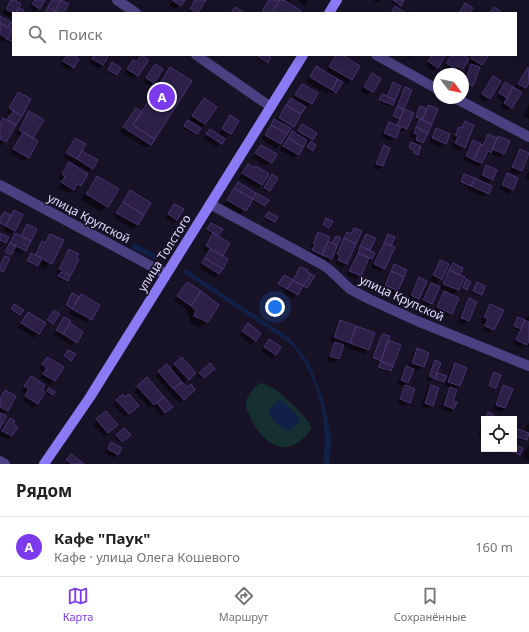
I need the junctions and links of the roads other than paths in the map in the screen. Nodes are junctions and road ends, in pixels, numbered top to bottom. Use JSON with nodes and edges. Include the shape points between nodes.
{"nodes":[{"id":1,"x":117,"y":0,"type":"edge"},
{"id":2,"x":337,"y":0,"type":"edge"},
{"id":3,"x":135,"y":12,"type":"edge"},
{"id":4,"x":330,"y":12,"type":"edge"},
{"id":5,"x":197,"y":56,"type":"edge"},
{"id":6,"x":302,"y":56,"type":"edge"},
{"id":7,"x":378,"y":56,"type":"edge"},
{"id":8,"x":433,"y":87,"type":"edge"},
{"id":9,"x":466,"y":104,"type":"edge"},
{"id":10,"x":271,"y":107,"type":"junction"},
{"id":11,"x":529,"y":137,"type":"edge"},
{"id":12,"x":0,"y":185,"type":"edge"},
{"id":13,"x":210,"y":204,"type":"junction"},
{"id":14,"x":166,"y":274,"type":"junction"},
{"id":15,"x":529,"y":366,"type":"edge"},
{"id":16,"x":0,"y":460,"type":"edge"},
{"id":17,"x":5,"y":464,"type":"edge"},
{"id":18,"x":44,"y":464,"type":"edge"}],
"edges":[{"from":1,"to":3,"type":"street"},
{"from":2,"to":4,"type":"main road"},
{"from":5,"to":10,"type":"street"},
{"from":6,"to":10,"type":"main road","name":"улица Толстого"},
{"from":7,"to":8,"type":"street"},
{"from":9,"to":11,"type":"street"},
{"from":10,"to":13,"type":"main road","name":"улица Толстого"},
{"from":12,"to":14,"type":"street","name":"улица Крупской"},
{"from":13,"to":14,"type":"main road","name":"улица Толстого"},
{"from":13,"to":15,"type":"street","name":"улица Крупской","via":[[330,270],[350,289],[369,299]]},
{"from":14,"to":18,"type":"main road","name":"улица Толстого","via":[[90,397]]},
{"from":16,"to":17,"type":"street"}]}
